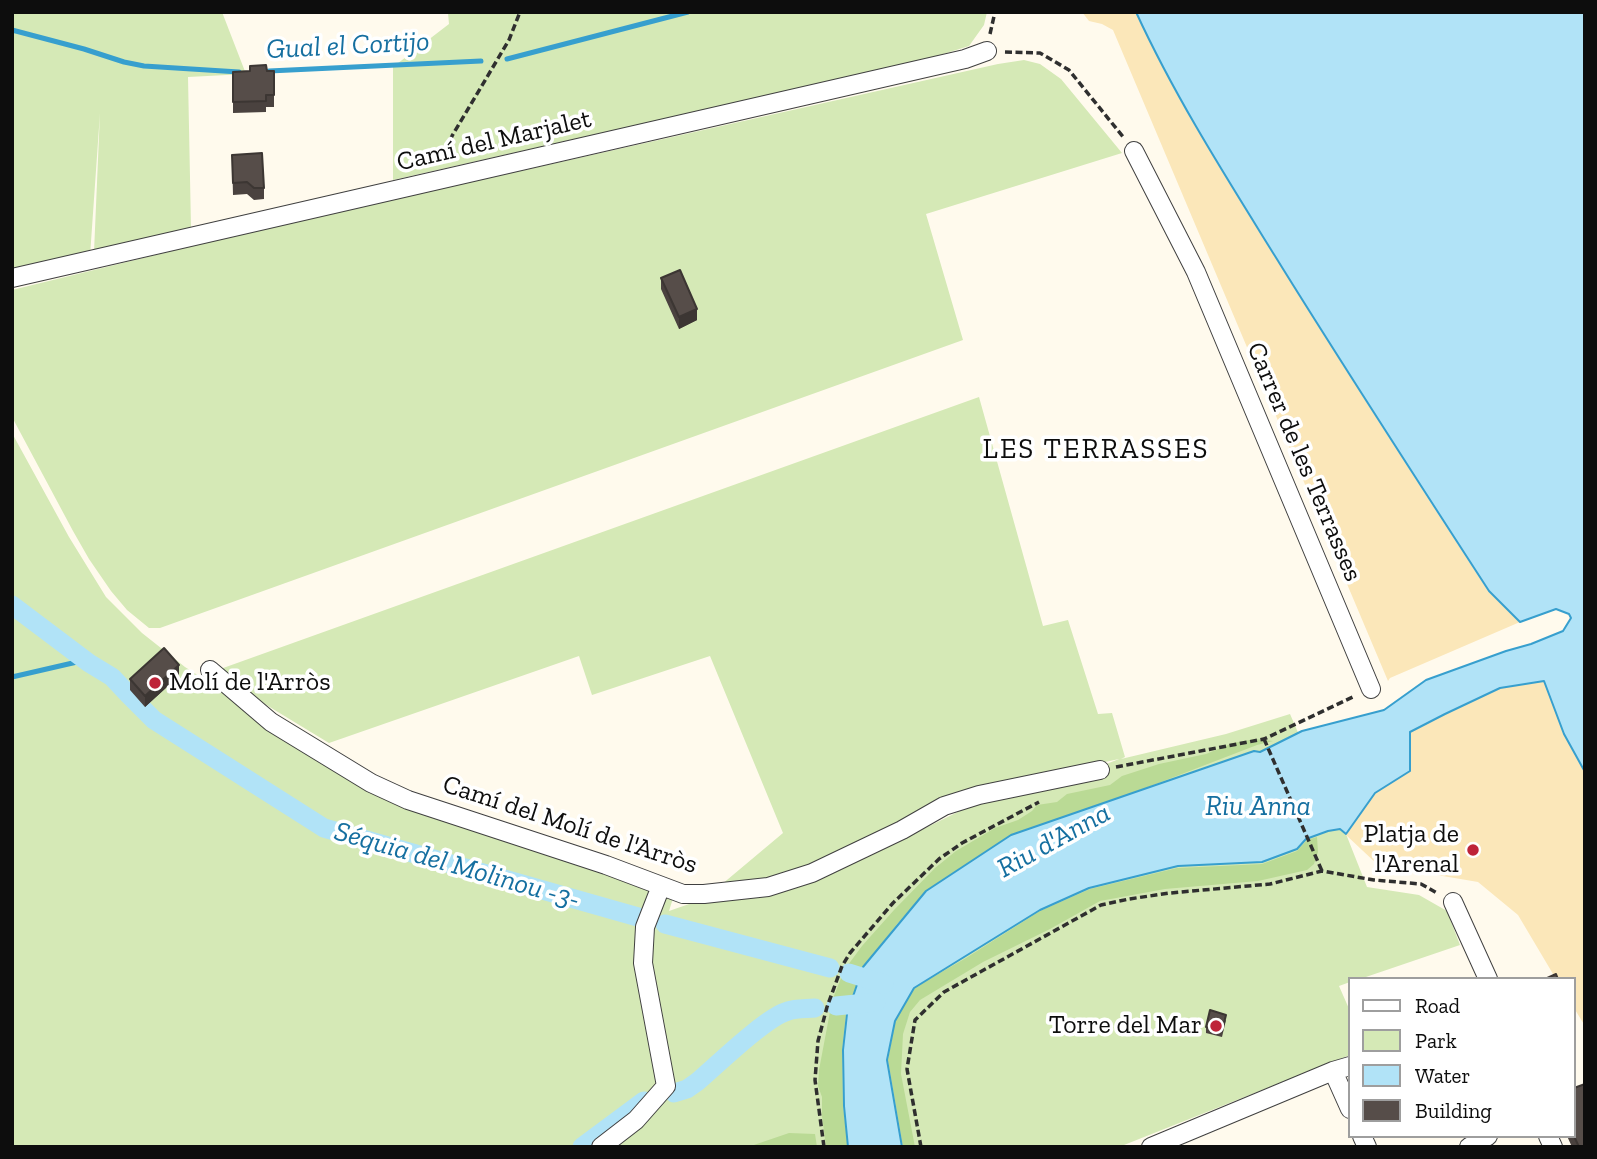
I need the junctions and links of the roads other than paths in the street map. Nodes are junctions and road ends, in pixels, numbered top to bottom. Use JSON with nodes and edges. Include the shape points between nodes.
{"nodes":[{"id":1,"x":987,"y":51,"type":"road end"},
{"id":2,"x":1134,"y":151,"type":"road end"},
{"id":3,"x":12,"y":278,"type":"edge"},
{"id":4,"x":211,"y":670,"type":"dead end"},
{"id":5,"x":1371,"y":689,"type":"road end"},
{"id":6,"x":1100,"y":770,"type":"road end"},
{"id":7,"x":661,"y":886,"type":"junction"},
{"id":8,"x":1453,"y":902,"type":"road end"},
{"id":9,"x":1487,"y":977,"type":"edge"},
{"id":10,"x":1342,"y":1069,"type":"edge"},
{"id":11,"x":1348,"y":1099,"type":"edge"},
{"id":12,"x":1485,"y":1138,"type":"edge"},
{"id":13,"x":601,"y":1147,"type":"edge"},
{"id":14,"x":1151,"y":1147,"type":"edge"},
{"id":15,"x":1469,"y":1147,"type":"edge"}],
"edges":[{"from":1,"to":3,"type":"street","name":"Camí del Marjalet"},
{"from":2,"to":5,"type":"street","name":"Carrer de les Terrasses","via":[[1196,272]]},
{"from":4,"to":7,"type":"street","name":"Camí del Molí de l'Arròs","via":[[271,722],[371,783],[408,800]]},
{"from":6,"to":7,"type":"street","name":"Camí del Molí de l'Arròs","via":[[944,806],[812,873],[768,887],[683,894]]},
{"from":7,"to":13,"type":"street","via":[[645,927],[643,963],[666,1086],[636,1120]]},
{"from":8,"to":9,"type":"street"},
{"from":10,"to":11,"type":"street"},
{"from":10,"to":14,"type":"street"},
{"from":12,"to":15,"type":"street"}]}
